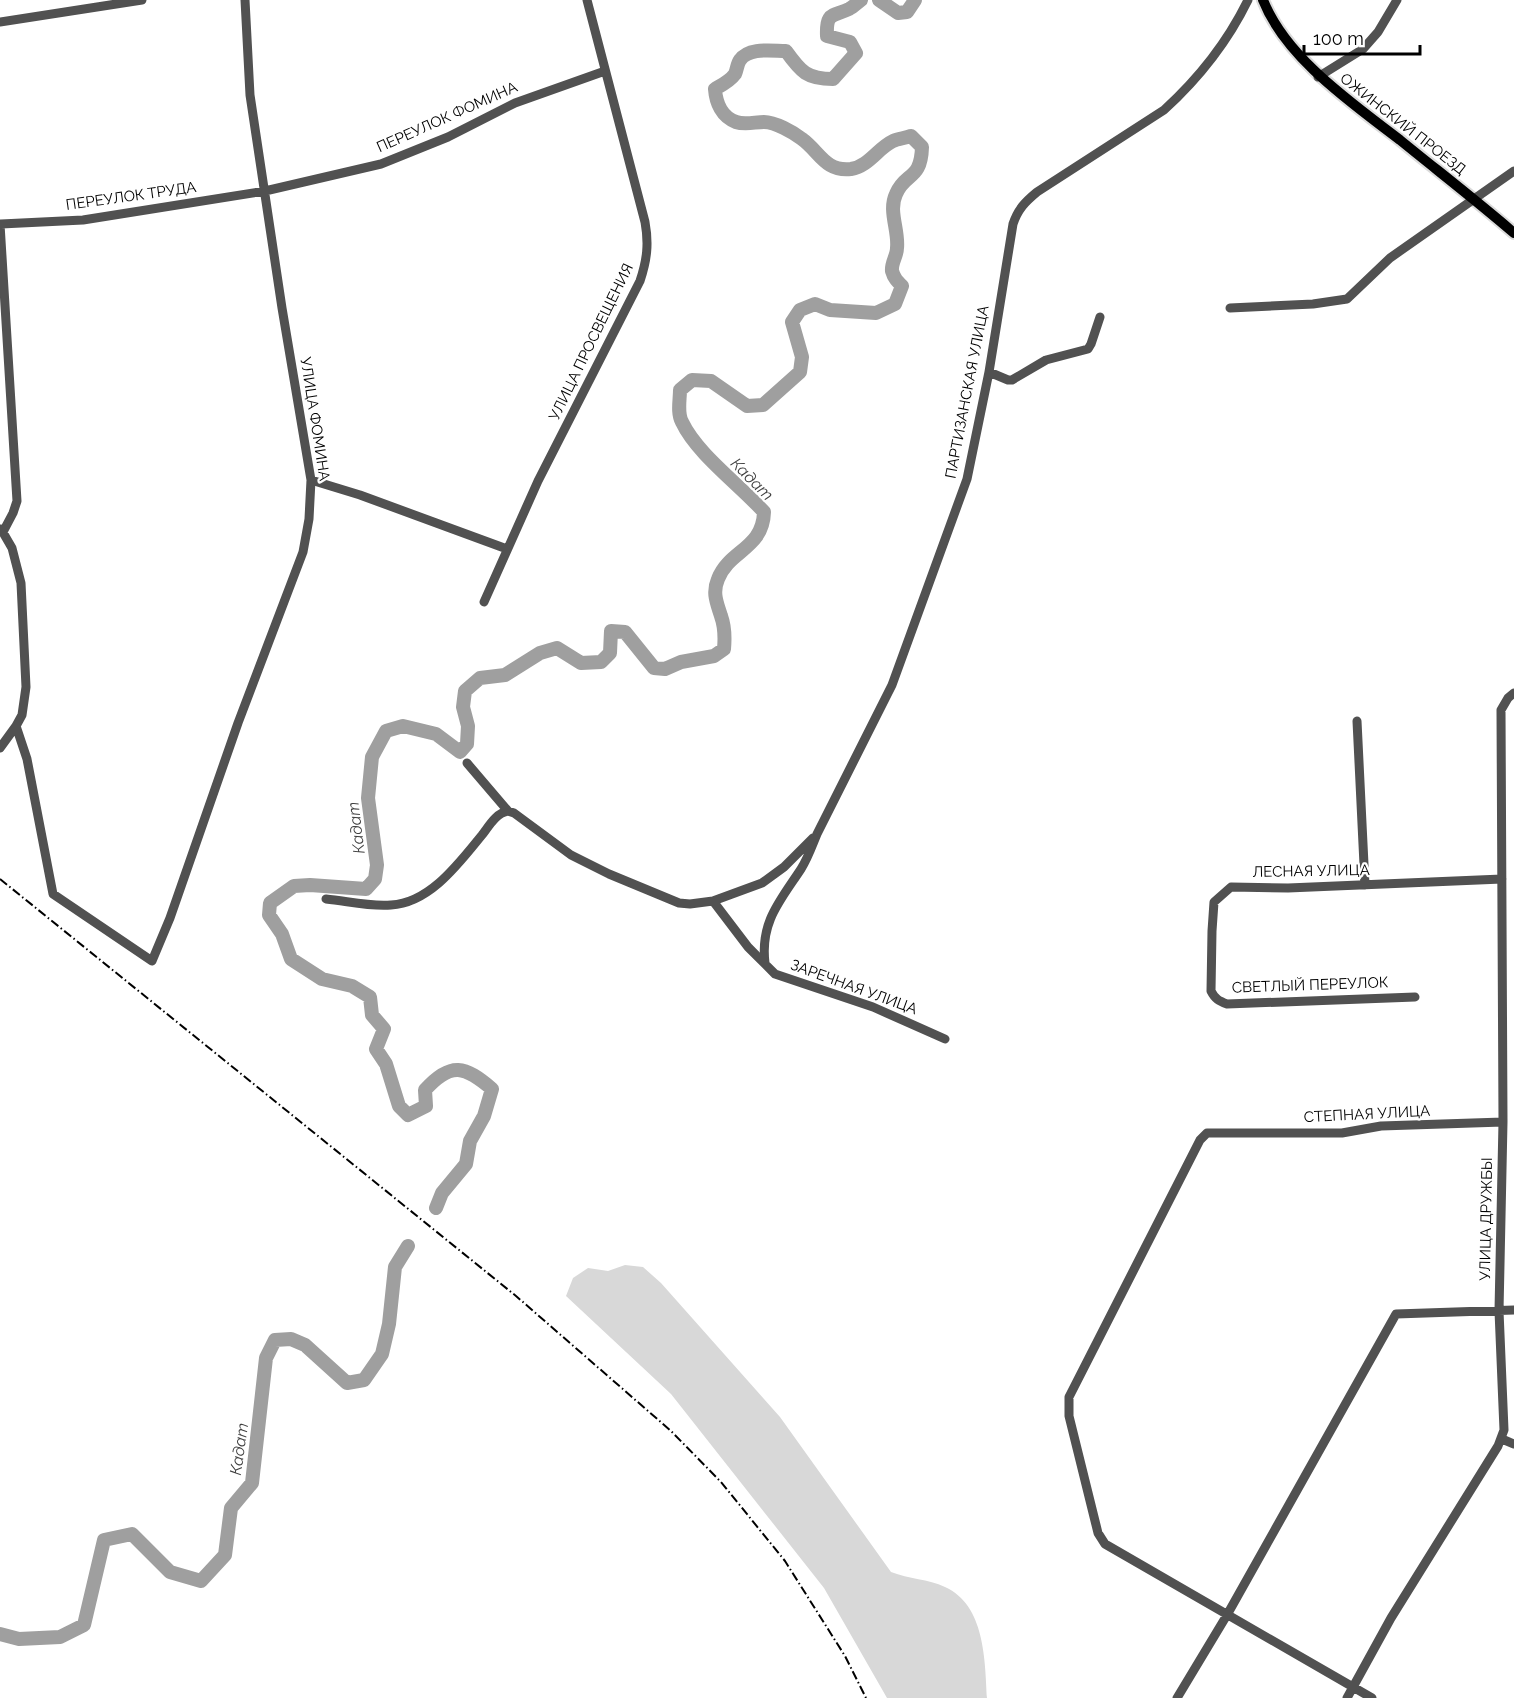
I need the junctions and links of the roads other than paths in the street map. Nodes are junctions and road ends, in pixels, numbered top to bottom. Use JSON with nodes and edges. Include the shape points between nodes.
{"nodes":[{"id":1,"x":142,"y":0,"type":"edge"},
{"id":2,"x":245,"y":0,"type":"edge"},
{"id":3,"x":587,"y":0,"type":"edge"},
{"id":4,"x":1248,"y":0,"type":"edge"},
{"id":5,"x":1263,"y":0,"type":"edge"},
{"id":6,"x":1397,"y":0,"type":"edge"},
{"id":7,"x":0,"y":22,"type":"edge"},
{"id":8,"x":604,"y":71,"type":"junction"},
{"id":9,"x":1318,"y":76,"type":"junction"},
{"id":10,"x":1514,"y":171,"type":"edge"},
{"id":11,"x":265,"y":191,"type":"junction"},
{"id":12,"x":1474,"y":199,"type":"junction"},
{"id":13,"x":1,"y":224,"type":"edge"},
{"id":14,"x":1514,"y":233,"type":"edge"},
{"id":15,"x":1230,"y":308,"type":"dead end"},
{"id":16,"x":1100,"y":317,"type":"dead end"},
{"id":17,"x":990,"y":372,"type":"junction"},
{"id":18,"x":311,"y":480,"type":"junction"},
{"id":19,"x":2,"y":530,"type":"edge"},
{"id":20,"x":507,"y":549,"type":"junction"},
{"id":21,"x":484,"y":602,"type":"dead end"},
{"id":22,"x":1514,"y":693,"type":"edge"},
{"id":23,"x":1357,"y":721,"type":"dead end"},
{"id":24,"x":16,"y":726,"type":"junction"},
{"id":25,"x":0,"y":748,"type":"edge"},
{"id":26,"x":467,"y":763,"type":"dead end"},
{"id":27,"x":508,"y":811,"type":"junction"},
{"id":28,"x":817,"y":834,"type":"junction"},
{"id":29,"x":1502,"y":879,"type":"junction"},
{"id":30,"x":1365,"y":885,"type":"junction"},
{"id":31,"x":326,"y":899,"type":"dead end"},
{"id":32,"x":713,"y":901,"type":"junction"},
{"id":33,"x":765,"y":963,"type":"junction"},
{"id":34,"x":1211,"y":991,"type":"joint"},
{"id":35,"x":1415,"y":997,"type":"dead end"},
{"id":36,"x":945,"y":1039,"type":"dead end"},
{"id":37,"x":1503,"y":1122,"type":"junction"},
{"id":38,"x":1514,"y":1310,"type":"edge"},
{"id":39,"x":1499,"y":1311,"type":"junction"},
{"id":40,"x":1502,"y":1439,"type":"junction"},
{"id":41,"x":1514,"y":1444,"type":"edge"},
{"id":42,"x":1227,"y":1615,"type":"junction"},
{"id":43,"x":1353,"y":1688,"type":"junction"},
{"id":44,"x":1177,"y":1698,"type":"edge"},
{"id":45,"x":1347,"y":1698,"type":"edge"},
{"id":46,"x":1372,"y":1698,"type":"edge"}],
"edges":[{"from":1,"to":7,"type":"street"},
{"from":2,"to":11,"type":"street","name":"УЛИЦА ФОМИНА","via":[[250,95]]},
{"from":3,"to":8,"type":"street","name":"УЛИЦА ПРОСВЕЩЕНИЯ"},
{"from":4,"to":17,"type":"street","name":"ПАРТИЗАНСКАЯ УЛИЦА","via":[[1210,60],[1164,110],[1070,169],[1021,206],[1013,224]]},
{"from":5,"to":9,"type":"main road","name":"ОЖИНСКИЙ ПРОЕЗД","via":[[1275,25]]},
{"from":6,"to":9,"type":"street","via":[[1363,49]]},
{"from":8,"to":11,"type":"street","name":"ПЕРЕУЛОК ФОМИНА","via":[[515,103],[448,137],[381,164]]},
{"from":8,"to":20,"type":"street","name":"УЛИЦА ПРОСВЕЩЕНИЯ","via":[[645,222],[647,261]]},
{"from":9,"to":12,"type":"main road","name":"ОЖИНСКИЙ ПРОЕЗД"},
{"from":10,"to":12,"type":"street"},
{"from":11,"to":13,"type":"street","name":"ПЕРЕУЛОК ТРУДА","via":[[83,220]]},
{"from":11,"to":18,"type":"street","name":"УЛИЦА ФОМИНА"},
{"from":12,"to":14,"type":"main road","name":"ОЖИНСКИЙ ПРОЕЗД"},
{"from":12,"to":15,"type":"street","via":[[1390,258],[1347,298],[1313,304]]},
{"from":13,"to":19,"type":"street","via":[[16,501]]},
{"from":16,"to":17,"type":"street","via":[[1091,344],[1082,352],[1046,360],[1012,380]]},
{"from":17,"to":28,"type":"street","name":"ПАРТИЗАНСКАЯ УЛИЦА","via":[[967,479],[892,685]]},
{"from":18,"to":20,"type":"street"},
{"from":18,"to":24,"type":"street","name":"УЛИЦА ФОМИНА","via":[[303,552],[152,961],[53,894],[27,759]]},
{"from":19,"to":24,"type":"street","via":[[12,548],[21,583],[25,702]]},
{"from":20,"to":21,"type":"street","name":"УЛИЦА ПРОСВЕЩЕНИЯ"},
{"from":22,"to":29,"type":"street","name":"УЛИЦА ДРУЖБЫ","via":[[1501,710]]},
{"from":23,"to":30,"type":"street"},
{"from":24,"to":25,"type":"street"},
{"from":26,"to":27,"type":"street"},
{"from":27,"to":31,"type":"street","via":[[497,816],[459,863],[418,896],[393,905]]},
{"from":27,"to":32,"type":"street","via":[[571,855],[653,894],[680,903]]},
{"from":28,"to":32,"type":"street","via":[[762,883]]},
{"from":28,"to":33,"type":"street","name":"ПАРТИЗАНСКАЯ УЛИЦА","via":[[802,867],[771,916],[763,946]]},
{"from":29,"to":30,"type":"street","name":"ЛЕСНАЯ УЛИЦА"},
{"from":29,"to":37,"type":"street","name":"УЛИЦА ДРУЖБЫ"},
{"from":30,"to":34,"type":"street","name":"ЛЕСНАЯ УЛИЦА","via":[[1231,887],[1214,902]]},
{"from":32,"to":33,"type":"street","name":"ЗАРЕЧНАЯ УЛИЦА"},
{"from":33,"to":36,"type":"street","name":"ЗАРЕЧНАЯ УЛИЦА","via":[[784,978],[873,1007]]},
{"from":34,"to":35,"type":"street","name":"СВЕТЛЫЙ ПЕРЕУЛОК","via":[[1214,998],[1227,1004]]},
{"from":37,"to":39,"type":"street","name":"УЛИЦА ДРУЖБЫ"},
{"from":37,"to":42,"type":"street","name":"СТЕПНАЯ УЛИЦА","via":[[1381,1126],[1342,1133],[1207,1133],[1200,1140],[1072,1387],[1068,1406],[1100,1539]]},
{"from":38,"to":39,"type":"street"},
{"from":39,"to":40,"type":"street","name":"УЛИЦА ДРУЖБЫ"},
{"from":39,"to":42,"type":"street","via":[[1396,1314]]},
{"from":40,"to":41,"type":"street"},
{"from":40,"to":43,"type":"street","name":"УЛИЦА ДРУЖБЫ","via":[[1391,1618]]},
{"from":42,"to":43,"type":"street"},
{"from":42,"to":44,"type":"street"},
{"from":43,"to":45,"type":"street","name":"УЛИЦА ДРУЖБЫ"},
{"from":43,"to":46,"type":"street"}]}
